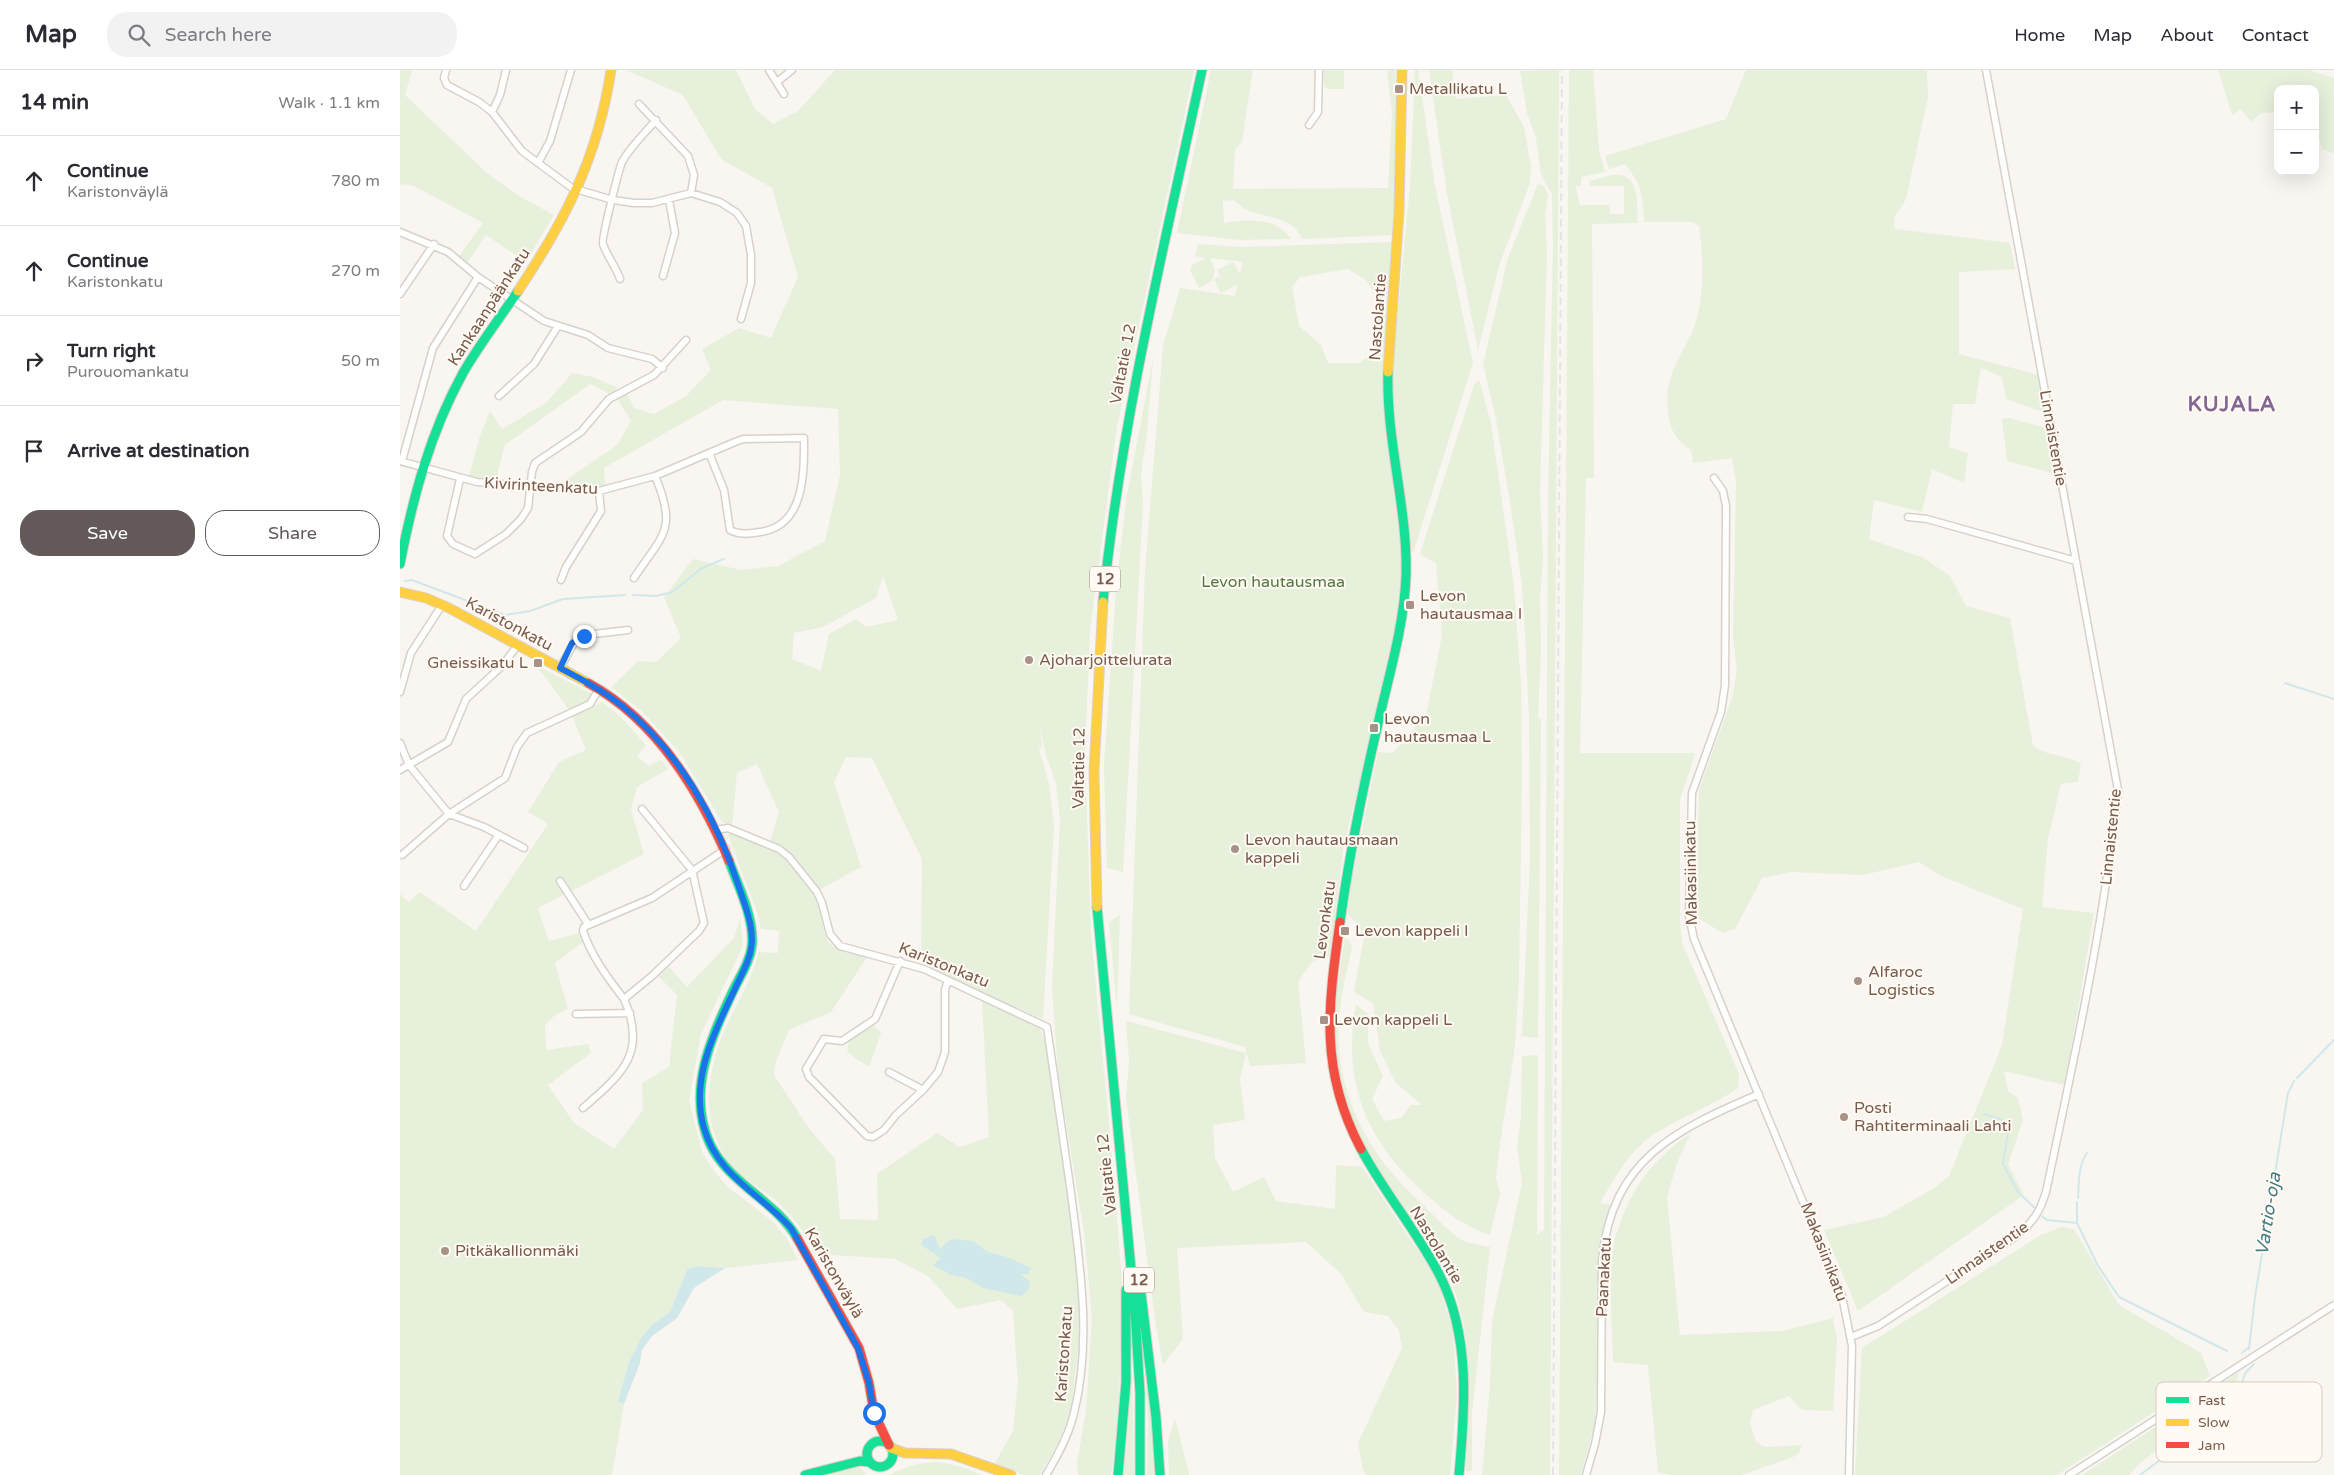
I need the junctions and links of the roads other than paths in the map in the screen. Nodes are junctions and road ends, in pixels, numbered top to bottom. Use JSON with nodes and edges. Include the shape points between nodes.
{"nodes":[{"id":1,"x":446,"y":70,"type":"edge"},
{"id":2,"x":506,"y":70,"type":"edge"},
{"id":3,"x":571,"y":70,"type":"edge"},
{"id":4,"x":611,"y":70,"type":"edge"},
{"id":5,"x":769,"y":70,"type":"edge"},
{"id":6,"x":792,"y":70,"type":"edge"},
{"id":7,"x":1202,"y":70,"type":"edge"},
{"id":8,"x":1320,"y":70,"type":"edge"},
{"id":9,"x":1402,"y":70,"type":"edge"},
{"id":10,"x":1986,"y":70,"type":"edge"},
{"id":11,"x":777,"y":82,"type":"junction"},
{"id":12,"x":784,"y":94,"type":"dead end"},
{"id":13,"x":640,"y":104,"type":"dead end"},
{"id":14,"x":492,"y":112,"type":"junction"},
{"id":15,"x":656,"y":120,"type":"junction"},
{"id":16,"x":1309,"y":125,"type":"dead end"},
{"id":17,"x":538,"y":163,"type":"junction"},
{"id":18,"x":579,"y":189,"type":"junction"},
{"id":19,"x":691,"y":193,"type":"junction"},
{"id":20,"x":613,"y":200,"type":"junction"},
{"id":21,"x":670,"y":200,"type":"junction"},
{"id":22,"x":400,"y":232,"type":"edge"},
{"id":23,"x":434,"y":244,"type":"junction"},
{"id":24,"x":663,"y":276,"type":"dead end"},
{"id":25,"x":478,"y":277,"type":"junction"},
{"id":26,"x":620,"y":279,"type":"dead end"},
{"id":27,"x":400,"y":294,"type":"edge"},
{"id":28,"x":512,"y":300,"type":"junction"},
{"id":29,"x":741,"y":320,"type":"dead end"},
{"id":30,"x":558,"y":326,"type":"junction"},
{"id":31,"x":686,"y":340,"type":"dead end"},
{"id":32,"x":663,"y":368,"type":"junction"},
{"id":33,"x":498,"y":396,"type":"dead end"},
{"id":34,"x":709,"y":453,"type":"junction"},
{"id":35,"x":401,"y":461,"type":"edge"},
{"id":36,"x":421,"y":467,"type":"junction"},
{"id":37,"x":654,"y":476,"type":"junction"},
{"id":38,"x":1714,"y":478,"type":"dead end"},
{"id":39,"x":460,"y":479,"type":"junction"},
{"id":40,"x":531,"y":486,"type":"junction"},
{"id":41,"x":599,"y":491,"type":"junction"},
{"id":42,"x":1908,"y":517,"type":"dead end"},
{"id":43,"x":2076,"y":562,"type":"junction"},
{"id":44,"x":400,"y":564,"type":"edge"},
{"id":45,"x":1406,"y":564,"type":"joint"},
{"id":46,"x":634,"y":578,"type":"dead end"},
{"id":47,"x":561,"y":580,"type":"dead end"},
{"id":48,"x":400,"y":592,"type":"edge"},
{"id":49,"x":442,"y":605,"type":"junction"},
{"id":50,"x":628,"y":630,"type":"dead end"},
{"id":51,"x":517,"y":646,"type":"junction"},
{"id":52,"x":560,"y":668,"type":"junction"},
{"id":53,"x":599,"y":689,"type":"junction"},
{"id":54,"x":400,"y":692,"type":"edge"},
{"id":55,"x":400,"y":743,"type":"edge"},
{"id":56,"x":409,"y":765,"type":"junction"},
{"id":57,"x":400,"y":770,"type":"edge"},
{"id":58,"x":642,"y":809,"type":"dead end"},
{"id":59,"x":449,"y":814,"type":"junction"},
{"id":60,"x":716,"y":830,"type":"junction"},
{"id":61,"x":498,"y":836,"type":"junction"},
{"id":62,"x":524,"y":848,"type":"dead end"},
{"id":63,"x":726,"y":849,"type":"junction"},
{"id":64,"x":402,"y":855,"type":"dead end"},
{"id":65,"x":692,"y":870,"type":"junction"},
{"id":66,"x":560,"y":881,"type":"dead end"},
{"id":67,"x":464,"y":886,"type":"dead end"},
{"id":68,"x":588,"y":924,"type":"junction"},
{"id":69,"x":900,"y":961,"type":"junction"},
{"id":70,"x":948,"y":980,"type":"junction"},
{"id":71,"x":624,"y":999,"type":"junction"},
{"id":72,"x":630,"y":1013,"type":"junction"},
{"id":73,"x":576,"y":1014,"type":"dead end"},
{"id":74,"x":889,"y":1072,"type":"dead end"},
{"id":75,"x":924,"y":1090,"type":"junction"},
{"id":76,"x":1758,"y":1094,"type":"junction"},
{"id":77,"x":583,"y":1108,"type":"dead end"},
{"id":78,"x":1119,"y":1143,"type":"junction"},
{"id":79,"x":1365,"y":1160,"type":"joint"},
{"id":80,"x":2334,"y":1305,"type":"edge"},
{"id":81,"x":1851,"y":1336,"type":"junction"},
{"id":82,"x":2214,"y":1382,"type":"edge"},
{"id":83,"x":874,"y":1413,"type":"junction"},
{"id":84,"x":2156,"y":1419,"type":"edge"},
{"id":85,"x":871,"y":1445,"type":"junction"},
{"id":86,"x":890,"y":1447,"type":"junction"},
{"id":87,"x":920,"y":1452,"type":"junction"},
{"id":88,"x":869,"y":1462,"type":"junction"},
{"id":89,"x":889,"y":1464,"type":"junction"},
{"id":90,"x":837,"y":1466,"type":"junction"},
{"id":91,"x":805,"y":1475,"type":"edge"},
{"id":92,"x":1011,"y":1475,"type":"edge"},
{"id":93,"x":1046,"y":1475,"type":"edge"},
{"id":94,"x":1118,"y":1475,"type":"edge"},
{"id":95,"x":1140,"y":1475,"type":"edge"},
{"id":96,"x":1160,"y":1475,"type":"edge"},
{"id":97,"x":1459,"y":1475,"type":"edge"},
{"id":98,"x":1586,"y":1475,"type":"edge"},
{"id":99,"x":1849,"y":1475,"type":"edge"},
{"id":100,"x":2069,"y":1475,"type":"edge"}],
"edges":[{"from":1,"to":14,"type":"street","via":[[444,78],[447,85]]},
{"from":2,"to":14,"type":"street"},
{"from":3,"to":17,"type":"street","via":[[552,134]]},
{"from":4,"to":18,"type":"main road","name":"Kankaanpäänkatu","via":[[598,135]]},
{"from":5,"to":11,"type":"street"},
{"from":6,"to":11,"type":"street"},
{"from":7,"to":78,"type":"main road","name":"Valtatie 12","number":"12","via":[[1128,415],[1111,523],[1100,632],[1094,757],[1095,872],[1103,996]]},
{"from":8,"to":16,"type":"street","via":[[1318,112]]},
{"from":9,"to":45,"type":"main road","name":"Nastolantie","via":[[1402,178],[1388,414]]},
{"from":10,"to":43,"type":"street","name":"Linnaistentie"},
{"from":11,"to":12,"type":"street"},
{"from":13,"to":15,"type":"street"},
{"from":14,"to":17,"type":"street","via":[[522,151]]},
{"from":15,"to":19,"type":"street","via":[[688,156],[694,175]]},
{"from":15,"to":20,"type":"street","via":[[623,160]]},
{"from":17,"to":18,"type":"street","via":[[572,188]]},
{"from":18,"to":20,"type":"street"},
{"from":18,"to":28,"type":"main road","name":"Kankaanpäänkatu"},
{"from":19,"to":21,"type":"street"},
{"from":19,"to":29,"type":"street","via":[[720,202],[737,213],[746,226],[751,283]]},
{"from":20,"to":21,"type":"street","via":[[652,203]]},
{"from":20,"to":26,"type":"street","via":[[602,244]]},
{"from":21,"to":24,"type":"street","via":[[675,233]]},
{"from":22,"to":23,"type":"street"},
{"from":23,"to":25,"type":"street"},
{"from":23,"to":27,"type":"street"},
{"from":25,"to":28,"type":"street"},
{"from":25,"to":35,"type":"street","via":[[433,348]]},
{"from":28,"to":30,"type":"street","via":[[544,321]]},
{"from":28,"to":36,"type":"main road","name":"Kankaanpäänkatu","via":[[464,373]]},
{"from":30,"to":32,"type":"street","via":[[588,335],[608,348],[652,360]]},
{"from":30,"to":33,"type":"street","via":[[534,364]]},
{"from":31,"to":32,"type":"street"},
{"from":32,"to":40,"type":"street","via":[[609,399],[580,432],[540,459],[533,467]]},
{"from":34,"to":34,"type":"street","name":"Kivirinteenkatu","via":[[724,490],[730,530],[737,534],[760,532],[779,526],[792,514],[803,476],[804,438],[743,439]]},
{"from":34,"to":37,"type":"street","name":"Kivirinteenkatu"},
{"from":35,"to":36,"type":"street","name":"Kivirinteenkatu"},
{"from":36,"to":39,"type":"street","name":"Kivirinteenkatu"},
{"from":36,"to":44,"type":"main road","name":"Kankaanpäänkatu"},
{"from":37,"to":41,"type":"street","name":"Kivirinteenkatu"},
{"from":37,"to":46,"type":"street","via":[[668,515],[665,530]]},
{"from":38,"to":76,"type":"street","name":"Makasiinikatu","via":[[1723,491],[1726,506],[1725,685],[1721,712],[1692,793],[1689,916],[1694,939]]},
{"from":39,"to":40,"type":"street","name":"Kivirinteenkatu"},
{"from":39,"to":40,"type":"street","via":[[447,536],[454,544],[475,554],[506,534],[521,519],[528,508]]},
{"from":40,"to":41,"type":"street","name":"Kivirinteenkatu"},
{"from":41,"to":47,"type":"street","via":[[601,511]]},
{"from":42,"to":43,"type":"street","via":[[1927,519]]},
{"from":43,"to":81,"type":"street","name":"Linnaistentie","via":[[2118,790],[2110,863],[2046,1192],[2033,1221],[2015,1237],[1878,1326]]},
{"from":45,"to":79,"type":"main road","name":"Levonkatu","via":[[1399,631],[1344,885],[1331,986],[1329,1036],[1333,1074],[1343,1115]]},
{"from":48,"to":49,"type":"main road","name":"Karistonkatu"},
{"from":49,"to":51,"type":"main road","name":"Karistonkatu"},
{"from":49,"to":54,"type":"street","via":[[411,653]]},
{"from":50,"to":52,"type":"street","via":[[576,639]]},
{"from":51,"to":52,"type":"main road","name":"Karistonkatu"},
{"from":51,"to":56,"type":"street","via":[[502,666],[466,699],[448,742]]},
{"from":52,"to":53,"type":"main road","name":"Karistonkatu"},
{"from":53,"to":59,"type":"street","via":[[590,704],[527,733],[517,747],[505,778]]},
{"from":53,"to":60,"type":"main road","name":"Karistonkatu","via":[[636,718],[670,756]]},
{"from":55,"to":56,"type":"street"},
{"from":56,"to":57,"type":"street"},
{"from":56,"to":59,"type":"street"},
{"from":58,"to":65,"type":"street"},
{"from":59,"to":61,"type":"street"},
{"from":59,"to":64,"type":"street"},
{"from":60,"to":63,"type":"main road","name":"Karistonväylä"},
{"from":60,"to":69,"type":"street","name":"Karistonkatu","via":[[728,828],[779,849],[789,857],[817,892],[830,934],[840,946]]},
{"from":61,"to":62,"type":"street"},
{"from":61,"to":67,"type":"street"},
{"from":63,"to":65,"type":"street"},
{"from":63,"to":83,"type":"main road","name":"Karistonväylä","via":[[749,918],[752,948],[714,1032],[704,1063],[700,1095],[703,1125],[712,1150],[727,1171],[791,1228],[858,1348]]},
{"from":65,"to":68,"type":"street","via":[[640,904]]},
{"from":65,"to":71,"type":"street","via":[[704,914],[702,927]]},
{"from":66,"to":68,"type":"street"},
{"from":68,"to":71,"type":"street","via":[[583,931],[584,937],[604,974]]},
{"from":69,"to":70,"type":"street","name":"Karistonkatu"},
{"from":69,"to":75,"type":"street","via":[[875,1019],[842,1041],[824,1038],[808,1064],[807,1073],[867,1136],[879,1135],[902,1108]]},
{"from":70,"to":75,"type":"street","via":[[943,1062]]},
{"from":70,"to":93,"type":"street","name":"Karistonkatu","via":[[1047,1027],[1077,1240],[1083,1307],[1075,1411]]},
{"from":71,"to":72,"type":"street"},
{"from":72,"to":73,"type":"street"},
{"from":72,"to":77,"type":"street","via":[[634,1039],[626,1066]]},
{"from":74,"to":75,"type":"street"},
{"from":76,"to":81,"type":"street","name":"Makasiinikatu","via":[[1838,1282]]},
{"from":76,"to":98,"type":"street","name":"Paanakatu","via":[[1694,1122],[1666,1140],[1642,1163],[1612,1210],[1602,1260],[1601,1412]]},
{"from":78,"to":94,"type":"main road","number":"12","via":[[1129,1347]]},
{"from":78,"to":95,"type":"main road","name":"Valtatie 12","number":"12","via":[[1139,1349]]},
{"from":78,"to":96,"type":"main road","number":"12","via":[[1156,1417]]},
{"from":79,"to":97,"type":"main road","name":"Nastolantie","via":[[1431,1260],[1449,1296],[1460,1354],[1462,1428]]},
{"from":80,"to":82,"type":"street"},
{"from":81,"to":99,"type":"street"},
{"from":83,"to":85,"type":"main road","via":[[876,1435]]},
{"from":83,"to":86,"type":"main road","name":"Karistonväylä"},
{"from":84,"to":100,"type":"street"},
{"from":85,"to":86,"type":"main road","via":[[882,1441]]},
{"from":85,"to":88,"type":"main road","via":[[867,1455]]},
{"from":85,"to":90,"type":"main road"},
{"from":86,"to":87,"type":"main road","via":[[899,1452]]},
{"from":86,"to":89,"type":"main road","via":[[893,1457]]},
{"from":87,"to":89,"type":"main road"},
{"from":87,"to":92,"type":"main road","via":[[960,1455]]},
{"from":88,"to":89,"type":"main road","via":[[880,1467]]},
{"from":88,"to":90,"type":"main road"},
{"from":90,"to":91,"type":"main road"}]}
